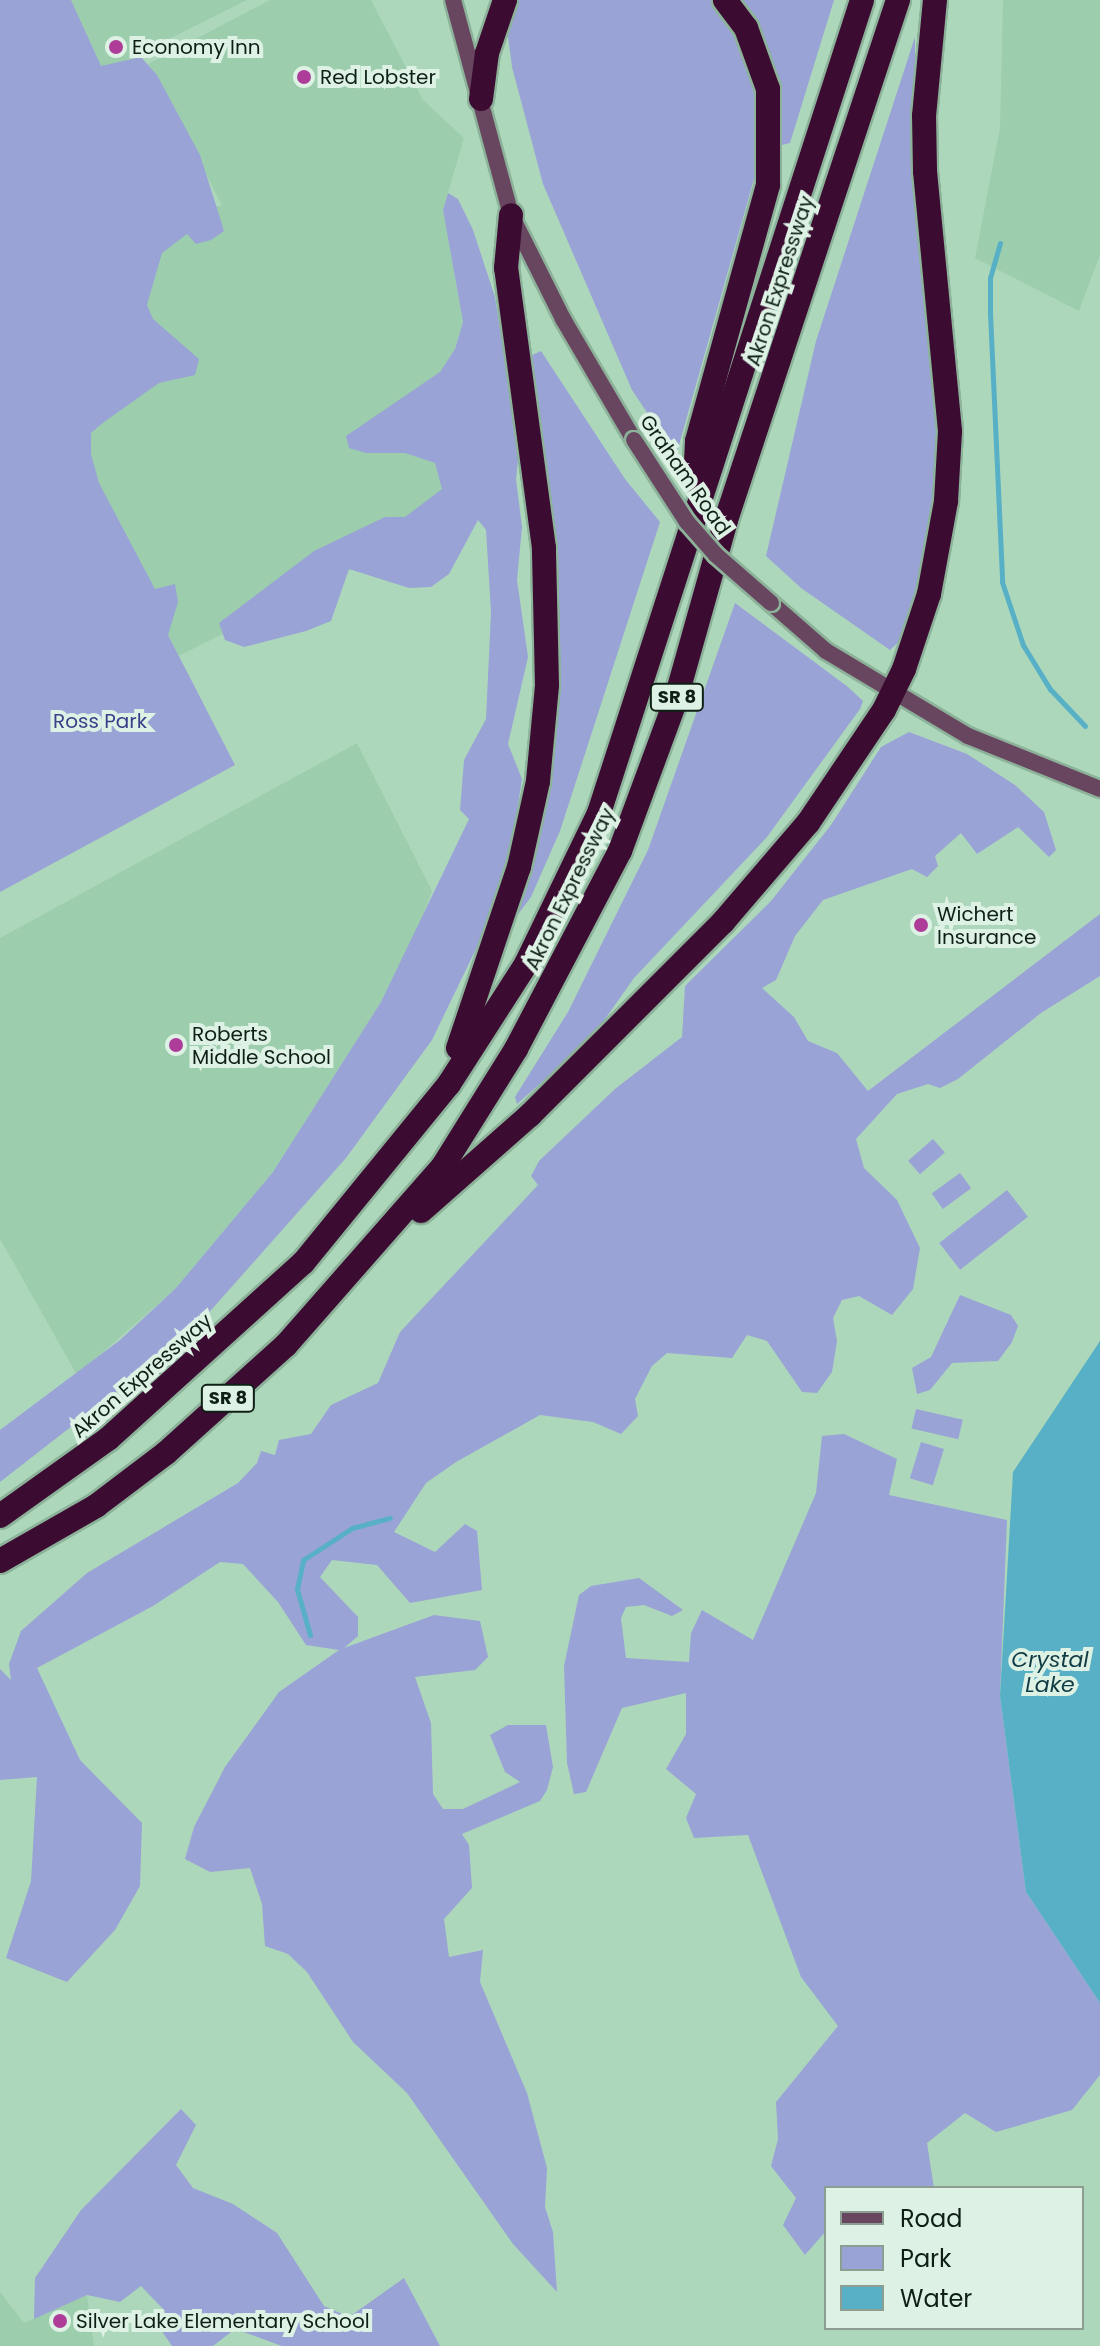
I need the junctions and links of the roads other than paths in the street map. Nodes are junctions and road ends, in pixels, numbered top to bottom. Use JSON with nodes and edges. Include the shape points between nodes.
{"nodes":[{"id":1,"x":453,"y":0,"type":"edge"},
{"id":2,"x":505,"y":0,"type":"edge"},
{"id":3,"x":725,"y":0,"type":"edge"},
{"id":4,"x":862,"y":0,"type":"edge"},
{"id":5,"x":898,"y":0,"type":"edge"},
{"id":6,"x":935,"y":0,"type":"edge"},
{"id":7,"x":481,"y":99,"type":"junction"},
{"id":8,"x":511,"y":215,"type":"junction"},
{"id":9,"x":693,"y":516,"type":"junction"},
{"id":10,"x":892,"y":693,"type":"junction"},
{"id":11,"x":1100,"y":789,"type":"edge"},
{"id":12,"x":386,"y":1167,"type":"junction"},
{"id":13,"x":373,"y":1252,"type":"junction"},
{"id":14,"x":0,"y":1516,"type":"edge"},
{"id":15,"x":0,"y":1561,"type":"edge"}],
"edges":[{"from":1,"to":7,"type":"main road","name":"Graham Road"},
{"from":2,"to":7,"type":"highway","via":[[487,53]]},
{"from":3,"to":9,"type":"highway","via":[[746,28],[768,89],[768,185],[697,441]]},
{"from":4,"to":9,"type":"highway","name":"Akron Expressway","number":"SR 8"},
{"from":5,"to":13,"type":"highway","name":"Akron Expressway","number":"SR 8","via":[[726,520],[675,702],[620,851],[508,1062],[443,1166]]},
{"from":6,"to":10,"type":"highway","via":[[925,144],[950,431],[946,501],[929,594]]},
{"from":7,"to":8,"type":"main road","name":"Graham Road"},
{"from":8,"to":10,"type":"main road","name":"Graham Road","bridge":true,"via":[[563,319],[687,522],[716,555],[826,651]]},
{"from":8,"to":12,"type":"highway","via":[[506,268],[544,548],[547,685],[538,781],[519,867],[467,1032]]},
{"from":9,"to":12,"type":"highway","name":"Akron Expressway","number":"SR 8","via":[[599,813],[526,964],[449,1084]]},
{"from":10,"to":11,"type":"main road","name":"Graham Road","via":[[968,736]]},
{"from":10,"to":13,"type":"highway","via":[[808,823],[723,922],[505,1140]]},
{"from":12,"to":14,"type":"highway","name":"Akron Expressway","number":"SR 8","via":[[303,1263],[176,1382],[81,1461]]},
{"from":13,"to":15,"type":"highway","name":"Akron Expressway","number":"SR 8","via":[[286,1345],[166,1453],[96,1506]]}]}
